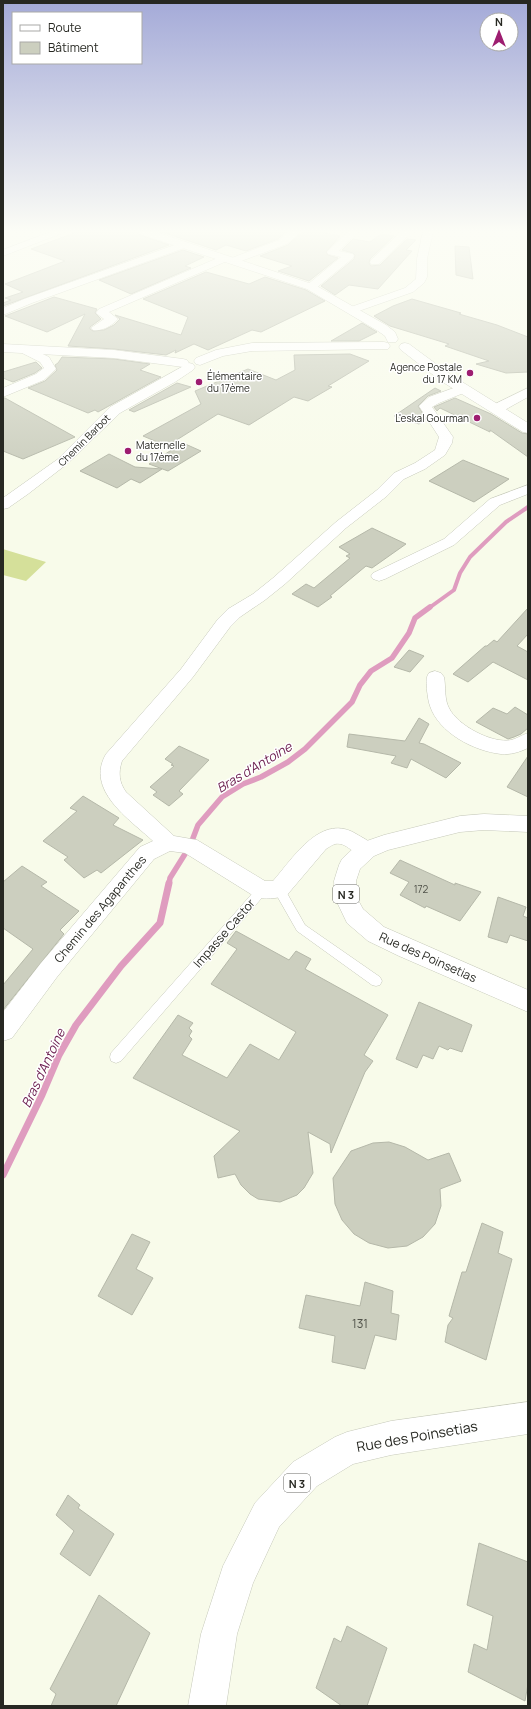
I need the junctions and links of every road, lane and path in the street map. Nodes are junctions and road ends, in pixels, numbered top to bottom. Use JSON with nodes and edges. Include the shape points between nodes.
{"nodes":[{"id":1,"x":103,"y":312,"type":"edge"},
{"id":2,"x":355,"y":312,"type":"edge"},
{"id":3,"x":97,"y":328,"type":"dead end"},
{"id":4,"x":388,"y":342,"type":"junction"},
{"id":5,"x":3,"y":348,"type":"edge"},
{"id":6,"x":26,"y":350,"type":"junction"},
{"id":7,"x":191,"y":364,"type":"junction"},
{"id":8,"x":462,"y":389,"type":"junction"},
{"id":9,"x":528,"y":392,"type":"edge"},
{"id":10,"x":3,"y":393,"type":"edge"},
{"id":11,"x":496,"y":409,"type":"junction"},
{"id":12,"x":528,"y":429,"type":"edge"},
{"id":13,"x":528,"y":489,"type":"edge"},
{"id":14,"x":3,"y":506,"type":"edge"},
{"id":15,"x":380,"y":576,"type":"dead end"},
{"id":16,"x":436,"y":677,"type":"dead end"},
{"id":17,"x":528,"y":740,"type":"edge"},
{"id":18,"x":528,"y":824,"type":"edge"},
{"id":19,"x":168,"y":844,"type":"junction"},
{"id":20,"x":366,"y":850,"type":"junction"},
{"id":21,"x":271,"y":889,"type":"junction"},
{"id":22,"x":376,"y":981,"type":"dead end"},
{"id":23,"x":528,"y":1001,"type":"edge"},
{"id":24,"x":3,"y":1030,"type":"edge"},
{"id":25,"x":116,"y":1057,"type":"dead end"},
{"id":26,"x":528,"y":1418,"type":"edge"},
{"id":27,"x":207,"y":1706,"type":"edge"}],
"edges":[{"from":1,"to":3,"type":"street","via":[[112,319]]},
{"from":2,"to":4,"type":"street","via":[[391,335]]},
{"from":4,"to":7,"type":"street","via":[[252,347],[220,353]]},
{"from":4,"to":8,"type":"street","via":[[406,342],[405,347]]},
{"from":5,"to":6,"type":"street"},
{"from":6,"to":7,"type":"street","via":[[114,354]]},
{"from":6,"to":10,"type":"street","via":[[47,361],[50,369],[40,377]]},
{"from":7,"to":14,"type":"street","name":"Chemin Barbot","via":[[176,377],[114,410],[59,465]]},
{"from":8,"to":11,"type":"street"},
{"from":8,"to":19,"type":"street","via":[[425,406],[446,437],[440,452],[399,476],[280,580],[234,613],[113,760],[108,770],[112,789]]},
{"from":9,"to":11,"type":"street"},
{"from":11,"to":12,"type":"street"},
{"from":13,"to":15,"type":"street","via":[[495,502],[449,542]]},
{"from":16,"to":17,"type":"street","via":[[439,706],[448,720],[459,729],[480,741],[498,746],[510,747]]},
{"from":18,"to":20,"type":"street","name":"Rue des Poinsetias","number":"N 3","via":[[460,824]]},
{"from":19,"to":21,"type":"street","name":"Chemin des Agapanthes","via":[[190,846]]},
{"from":19,"to":24,"type":"street","name":"Chemin des Agapanthes","via":[[147,853],[49,970]]},
{"from":20,"to":21,"type":"street","name":"Impasse Castor","via":[[346,837],[332,836],[319,844]]},
{"from":20,"to":23,"type":"street","name":"Rue des Poinsetias","number":"N 3","via":[[350,865],[345,881],[346,898],[355,916],[376,934]]},
{"from":21,"to":22,"type":"lane","via":[[301,928]]},
{"from":21,"to":25,"type":"lane","name":"Impasse Castor"},
{"from":26,"to":27,"type":"street","name":"Rue des Poinsetias","number":"N 3","via":[[391,1438],[347,1449],[305,1474],[267,1515],[236,1579],[220,1634]]}]}
